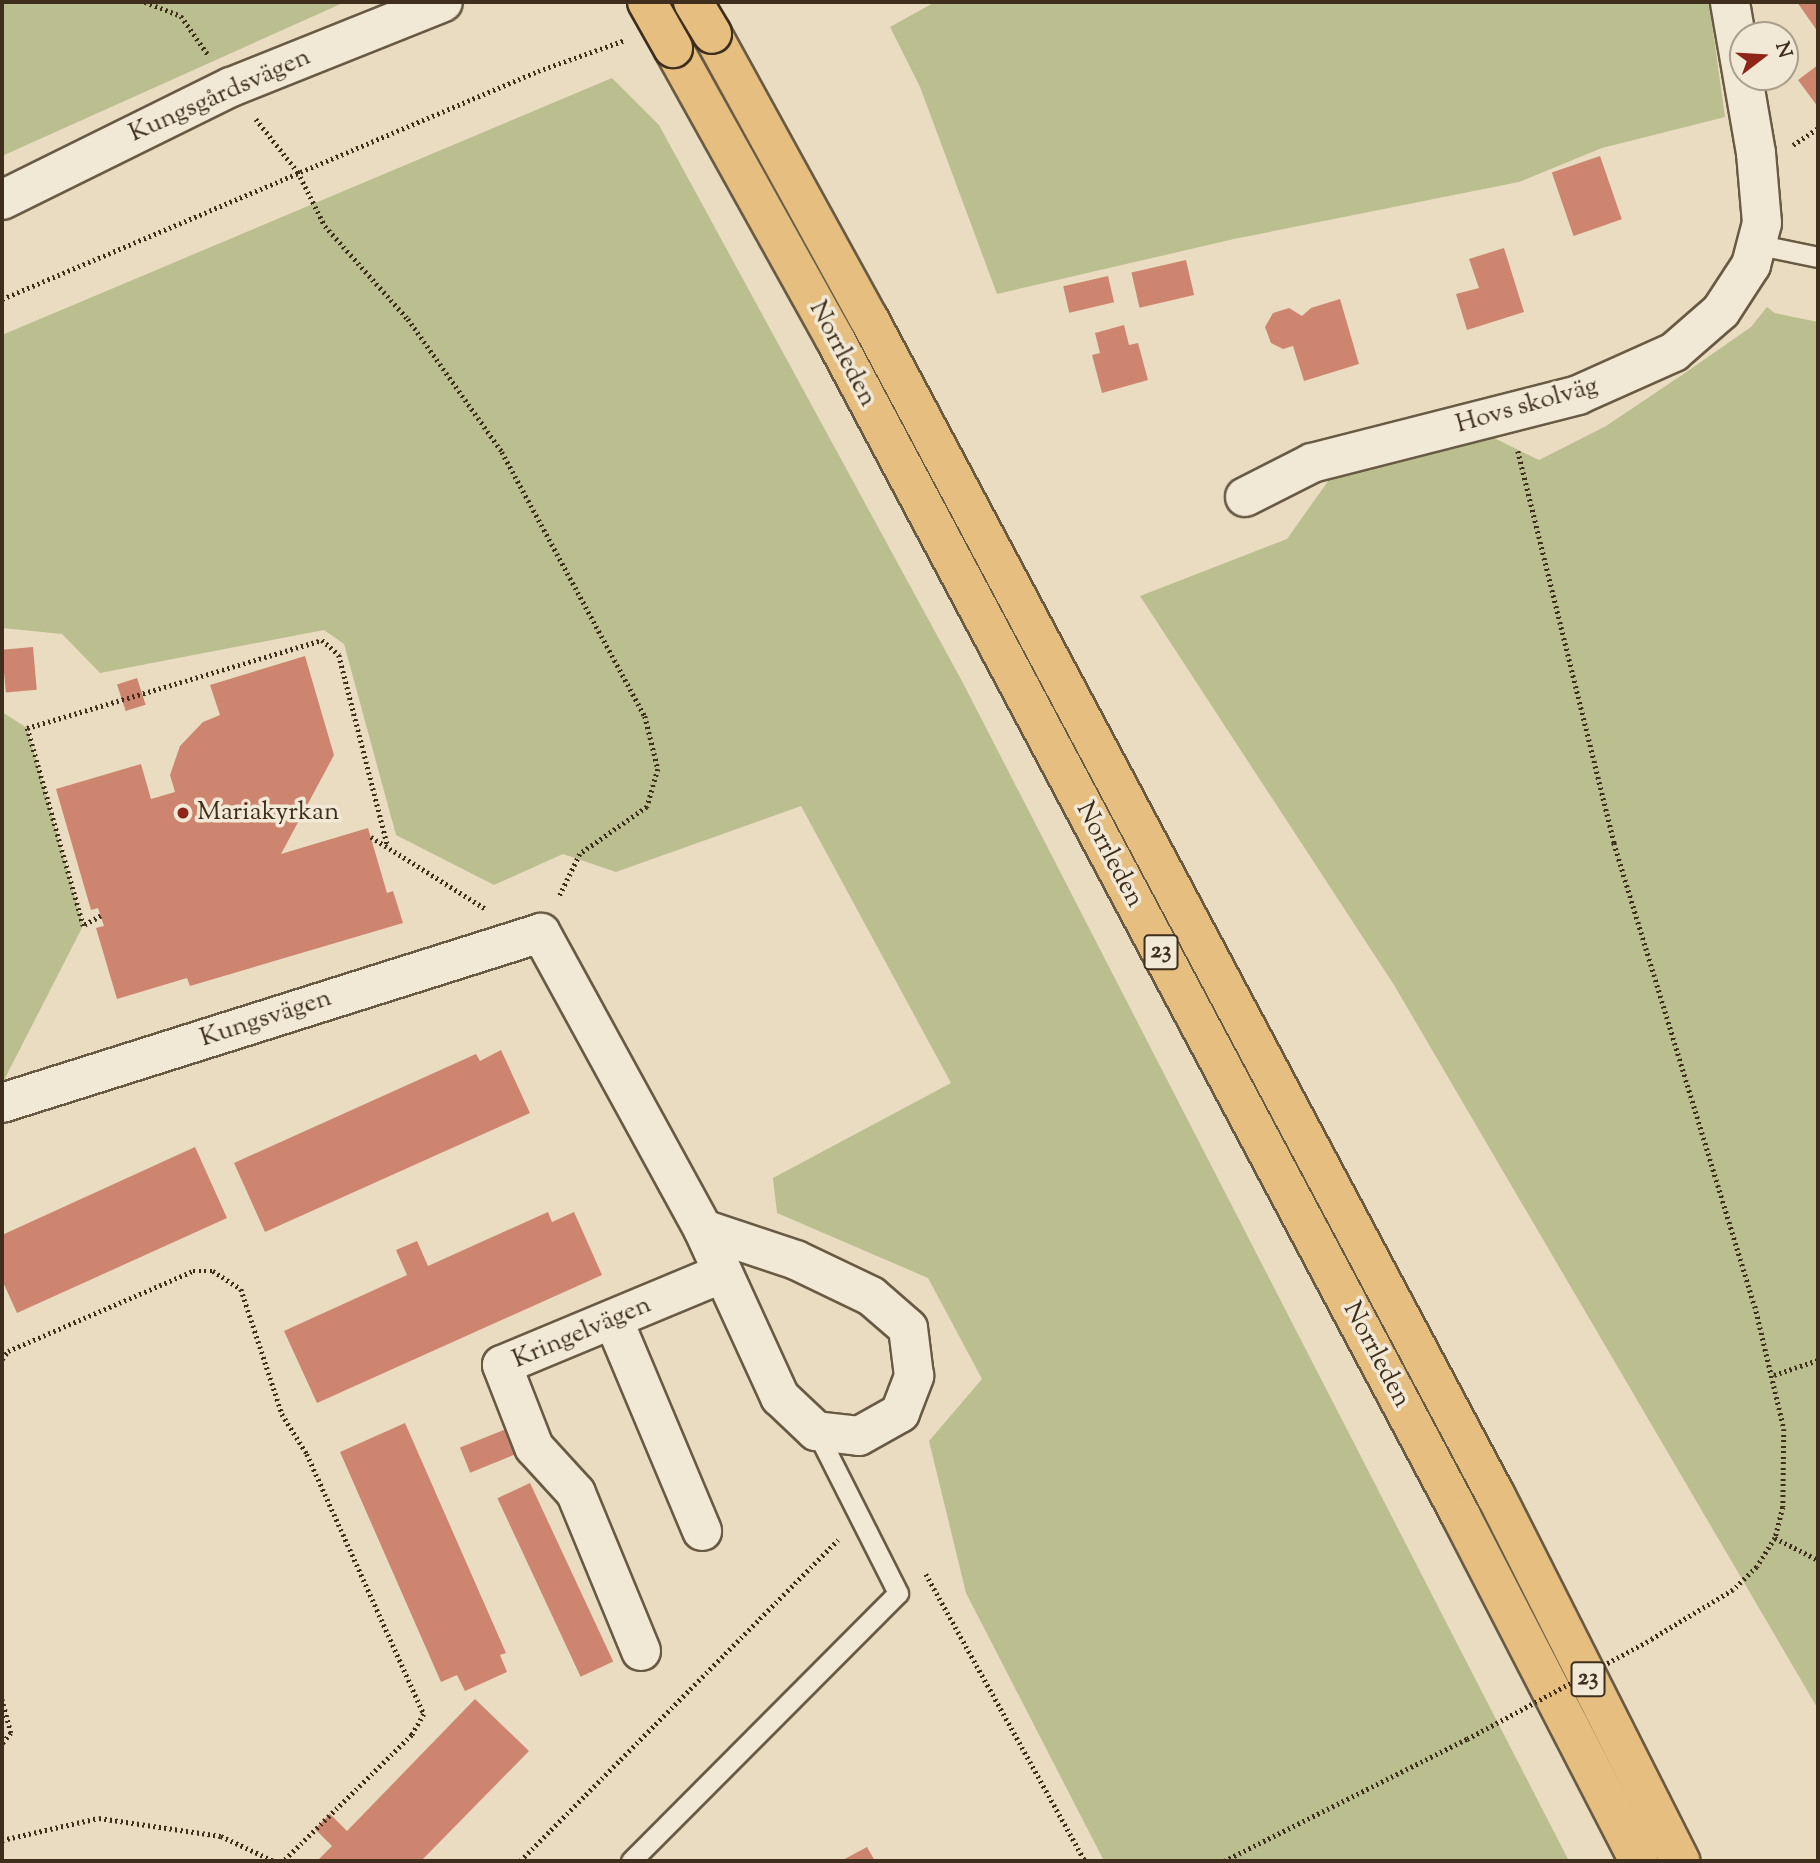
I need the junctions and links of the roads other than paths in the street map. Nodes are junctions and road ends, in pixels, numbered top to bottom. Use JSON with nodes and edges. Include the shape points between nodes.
{"nodes":[{"id":1,"x":443,"y":2,"type":"edge"},
{"id":2,"x":648,"y":2,"type":"edge"},
{"id":3,"x":693,"y":2,"type":"edge"},
{"id":4,"x":1730,"y":2,"type":"edge"},
{"id":5,"x":2,"y":200,"type":"edge"},
{"id":6,"x":1760,"y":245,"type":"junction"},
{"id":7,"x":1818,"y":257,"type":"edge"},
{"id":8,"x":1245,"y":497,"type":"dead end"},
{"id":9,"x":2,"y":1103,"type":"edge"},
{"id":10,"x":703,"y":1229,"type":"junction"},
{"id":11,"x":723,"y":1273,"type":"junction"},
{"id":12,"x":613,"y":1319,"type":"junction"},
{"id":13,"x":816,"y":1431,"type":"junction"},
{"id":14,"x":702,"y":1531,"type":"dead end"},
{"id":15,"x":641,"y":1651,"type":"dead end"},
{"id":16,"x":631,"y":1861,"type":"edge"},
{"id":17,"x":1639,"y":1861,"type":"edge"},
{"id":18,"x":1680,"y":1861,"type":"edge"}],
"edges":[{"from":1,"to":5,"type":"street","name":"Kungsgårdsvägen","via":[[231,87]]},
{"from":2,"to":17,"type":"highway","name":"Norrleden","number":"23","bridge":true,"via":[[913,486],[1461,1516]]},
{"from":3,"to":18,"type":"highway","name":"Norrleden","number":"23","bridge":true,"via":[[875,331],[1483,1472]]},
{"from":4,"to":6,"type":"street","via":[[1756,153]]},
{"from":6,"to":7,"type":"lane"},
{"from":6,"to":8,"type":"street","name":"Hovs skolväg","via":[[1721,311],[1674,352],[1578,396],[1312,463]]},
{"from":9,"to":10,"type":"street","name":"Kungsvägen","via":[[536,934]]},
{"from":10,"to":11,"type":"street"},
{"from":10,"to":13,"type":"street","via":[[796,1260],[871,1296],[908,1328],[914,1376],[900,1413],[859,1436]]},
{"from":11,"to":12,"type":"street","name":"Kringelvägen"},
{"from":11,"to":13,"type":"street","via":[[780,1397]]},
{"from":12,"to":14,"type":"street"},
{"from":12,"to":15,"type":"street","name":"Kringelvägen","via":[[502,1365],[534,1447],[576,1493]]},
{"from":13,"to":16,"type":"lane","via":[[898,1593]]}]}
